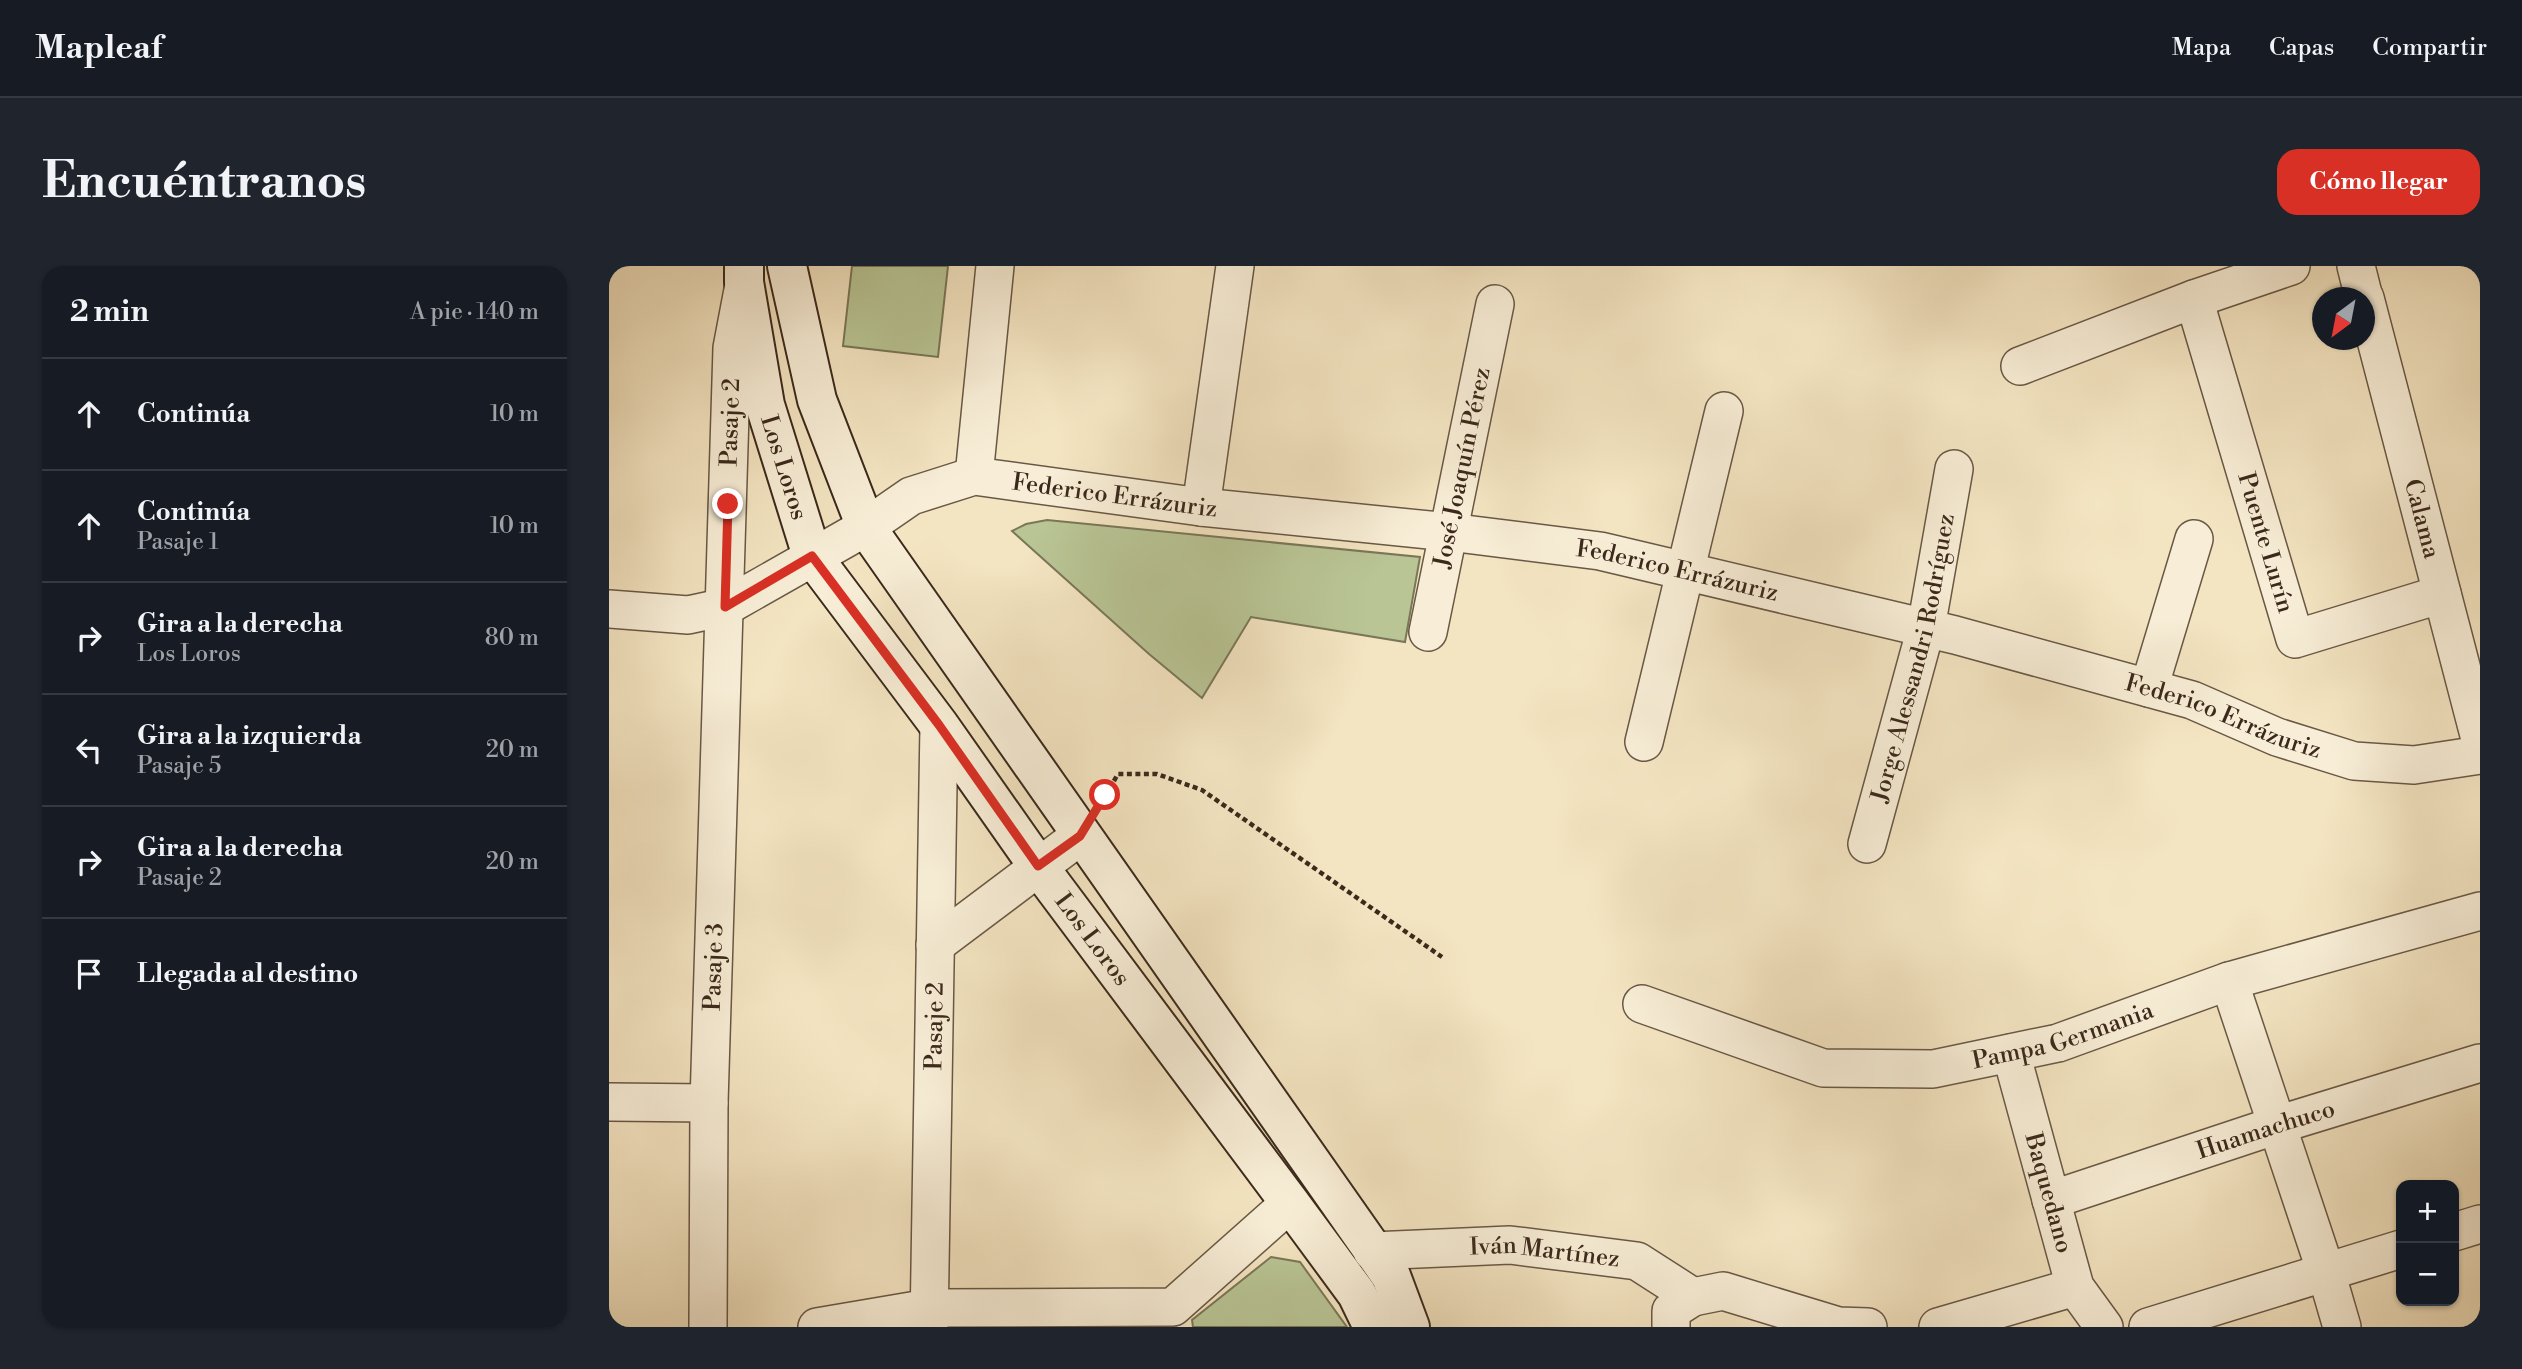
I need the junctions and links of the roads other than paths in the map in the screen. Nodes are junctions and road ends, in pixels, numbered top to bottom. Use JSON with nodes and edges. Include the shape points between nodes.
{"nodes":[{"id":1,"x":787,"y":266,"type":"edge"},
{"id":2,"x":995,"y":266,"type":"edge"},
{"id":3,"x":1235,"y":266,"type":"edge"},
{"id":4,"x":2291,"y":266,"type":"edge"},
{"id":5,"x":2356,"y":266,"type":"edge"},
{"id":6,"x":744,"y":274,"type":"edge"},
{"id":7,"x":2361,"y":287,"type":"edge"},
{"id":8,"x":2194,"y":299,"type":"junction"},
{"id":9,"x":1495,"y":304,"type":"dead end"},
{"id":10,"x":2375,"y":340,"type":"edge"},
{"id":11,"x":2020,"y":366,"type":"dead end"},
{"id":12,"x":1724,"y":411,"type":"dead end"},
{"id":13,"x":1954,"y":468,"type":"dead end"},
{"id":14,"x":974,"y":476,"type":"junction"},
{"id":15,"x":1201,"y":507,"type":"junction"},
{"id":16,"x":866,"y":527,"type":"junction"},
{"id":17,"x":1449,"y":532,"type":"junction"},
{"id":18,"x":2194,"y":538,"type":"dead end"},
{"id":19,"x":812,"y":556,"type":"junction"},
{"id":20,"x":1684,"y":571,"type":"junction"},
{"id":21,"x":2442,"y":594,"type":"junction"},
{"id":22,"x":725,"y":607,"type":"junction"},
{"id":23,"x":609,"y":609,"type":"edge"},
{"id":24,"x":1926,"y":628,"type":"junction"},
{"id":25,"x":1428,"y":632,"type":"dead end"},
{"id":26,"x":2149,"y":688,"type":"junction"},
{"id":27,"x":939,"y":725,"type":"junction"},
{"id":28,"x":2480,"y":739,"type":"edge"},
{"id":29,"x":1644,"y":742,"type":"dead end"},
{"id":30,"x":2480,"y":755,"type":"edge"},
{"id":31,"x":1080,"y":836,"type":"junction"},
{"id":32,"x":1867,"y":844,"type":"dead end"},
{"id":33,"x":1038,"y":866,"type":"junction"},
{"id":34,"x":2480,"y":911,"type":"edge"},
{"id":35,"x":935,"y":945,"type":"junction"},
{"id":36,"x":2229,"y":981,"type":"junction"},
{"id":37,"x":1642,"y":1004,"type":"dead end"},
{"id":38,"x":2011,"y":1053,"type":"junction"},
{"id":39,"x":2480,"y":1063,"type":"edge"},
{"id":40,"x":609,"y":1102,"type":"edge"},
{"id":41,"x":709,"y":1103,"type":"junction"},
{"id":42,"x":2277,"y":1125,"type":"junction"},
{"id":43,"x":2051,"y":1200,"type":"junction"},
{"id":44,"x":1290,"y":1203,"type":"junction"},
{"id":45,"x":2480,"y":1224,"type":"edge"},
{"id":46,"x":2459,"y":1230,"type":"edge"},
{"id":47,"x":2396,"y":1250,"type":"edge"},
{"id":48,"x":1372,"y":1251,"type":"junction"},
{"id":49,"x":2326,"y":1272,"type":"junction"},
{"id":50,"x":2075,"y":1287,"type":"junction"},
{"id":51,"x":1693,"y":1297,"type":"junction"},
{"id":52,"x":1149,"y":1317,"type":"edge"},
{"id":53,"x":929,"y":1318,"type":"edge"},
{"id":54,"x":708,"y":1327,"type":"edge"},
{"id":55,"x":817,"y":1327,"type":"edge"},
{"id":56,"x":1373,"y":1327,"type":"edge"},
{"id":57,"x":1410,"y":1327,"type":"edge"},
{"id":58,"x":1671,"y":1327,"type":"edge"},
{"id":59,"x":1868,"y":1327,"type":"edge"},
{"id":60,"x":1938,"y":1327,"type":"edge"},
{"id":61,"x":2104,"y":1327,"type":"edge"},
{"id":62,"x":2148,"y":1327,"type":"edge"},
{"id":63,"x":2342,"y":1327,"type":"edge"}],
"edges":[{"from":1,"to":16,"type":"main road","name":"Los Loros","via":[[817,400]]},
{"from":2,"to":14,"type":"street"},
{"from":3,"to":15,"type":"street"},
{"from":4,"to":8,"type":"street"},
{"from":5,"to":7,"type":"street","name":"Calama"},
{"from":6,"to":19,"type":"main road","name":"Los Loros","via":[[765,405]]},
{"from":6,"to":22,"type":"street","name":"Pasaje 2","via":[[732,348]]},
{"from":8,"to":11,"type":"street"},
{"from":8,"to":21,"type":"street","name":"Puente Lurín","via":[[2295,639]]},
{"from":9,"to":17,"type":"street","name":"José Joaquín Pérez"},
{"from":10,"to":21,"type":"street","name":"Calama"},
{"from":12,"to":20,"type":"street"},
{"from":13,"to":24,"type":"street","name":"Jorge Alessandri Rodríguez"},
{"from":14,"to":15,"type":"street","name":"Federico Errázuriz"},
{"from":14,"to":16,"type":"street","name":"Federico Errázuriz","via":[[911,496]]},
{"from":15,"to":17,"type":"street","name":"Federico Errázuriz"},
{"from":16,"to":19,"type":"street","name":"Federico Errázuriz"},
{"from":16,"to":31,"type":"main road","name":"Los Loros"},
{"from":17,"to":20,"type":"street","name":"Federico Errázuriz","via":[[1600,551]]},
{"from":17,"to":25,"type":"street","name":"José Joaquín Pérez"},
{"from":18,"to":26,"type":"street"},
{"from":19,"to":22,"type":"street","name":"Federico Errázuriz"},
{"from":19,"to":27,"type":"main road","name":"Los Loros"},
{"from":20,"to":24,"type":"street","name":"Federico Errázuriz"},
{"from":20,"to":29,"type":"street"},
{"from":21,"to":28,"type":"street","name":"Calama"},
{"from":22,"to":23,"type":"street","name":"Federico Errázuriz","via":[[688,615]]},
{"from":22,"to":41,"type":"street","name":"Pasaje 3"},
{"from":24,"to":26,"type":"street","name":"Federico Errázuriz"},
{"from":24,"to":32,"type":"street","name":"Jorge Alessandri Rodríguez"},
{"from":26,"to":30,"type":"street","name":"Federico Errázuriz","via":[[2354,761],[2414,765]]},
{"from":27,"to":33,"type":"main road","name":"Los Loros"},
{"from":27,"to":35,"type":"street","name":"Pasaje 2"},
{"from":31,"to":33,"type":"street"},
{"from":31,"to":48,"type":"main road","name":"Los Loros"},
{"from":33,"to":35,"type":"street"},
{"from":33,"to":44,"type":"main road","name":"Los Loros"},
{"from":34,"to":36,"type":"street","name":"Pampa Germania"},
{"from":35,"to":53,"type":"street","name":"Pasaje 2"},
{"from":36,"to":38,"type":"street","name":"Pampa Germania","via":[[2058,1043]]},
{"from":36,"to":42,"type":"street"},
{"from":37,"to":38,"type":"street","name":"Pampa Germania","via":[[1823,1068],[1933,1069]]},
{"from":38,"to":43,"type":"street","name":"Baquedano"},
{"from":39,"to":42,"type":"street","name":"Huamachuco"},
{"from":40,"to":41,"type":"street"},
{"from":41,"to":54,"type":"street","name":"Pasaje 3"},
{"from":42,"to":43,"type":"street","name":"Huamachuco"},
{"from":42,"to":49,"type":"street"},
{"from":43,"to":50,"type":"street","name":"Baquedano"},
{"from":44,"to":52,"type":"street","via":[[1173,1307]]},
{"from":44,"to":56,"type":"main road","name":"Los Loros","via":[[1357,1294]]},
{"from":45,"to":46,"type":"street"},
{"from":47,"to":49,"type":"street"},
{"from":48,"to":51,"type":"street","name":"Iván Martínez","via":[[1510,1245],[1637,1261]]},
{"from":48,"to":57,"type":"main road","name":"Los Loros","via":[[1391,1276]]},
{"from":49,"to":62,"type":"street"},
{"from":49,"to":63,"type":"street"},
{"from":50,"to":60,"type":"street"},
{"from":50,"to":61,"type":"street","name":"Baquedano"},
{"from":51,"to":58,"type":"street","via":[[1671,1311]]},
{"from":51,"to":59,"type":"street","via":[[1723,1291],[1838,1326]]},
{"from":52,"to":53,"type":"street"},
{"from":53,"to":55,"type":"street"}]}
